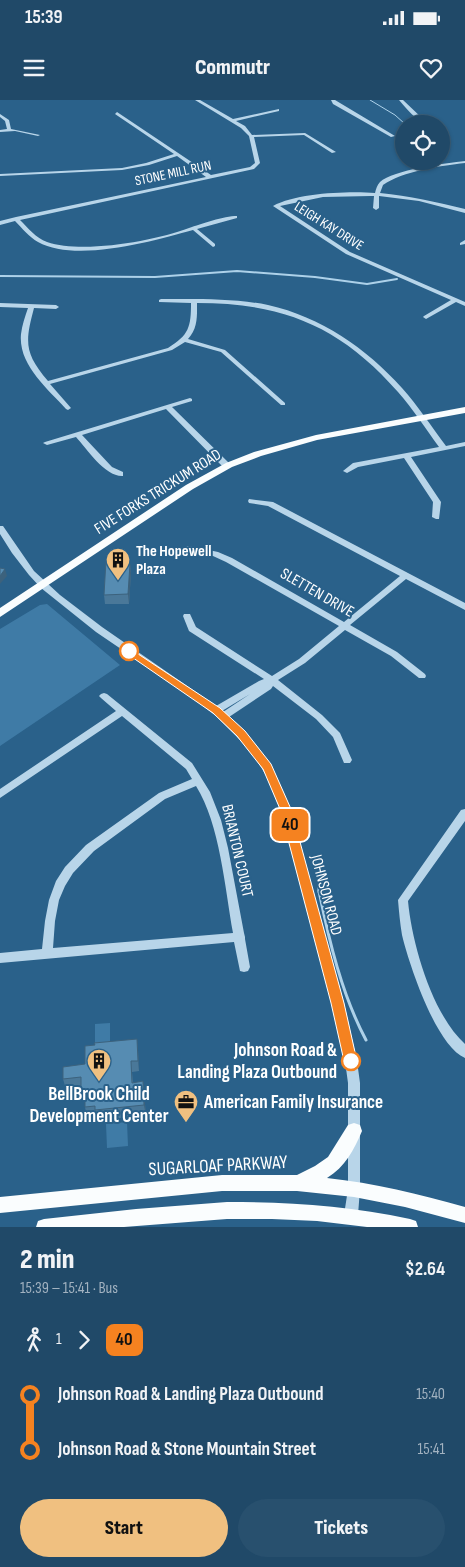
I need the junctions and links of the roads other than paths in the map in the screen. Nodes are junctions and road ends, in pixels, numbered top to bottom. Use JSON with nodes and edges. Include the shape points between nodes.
{"nodes":[{"id":1,"x":197,"y":100,"type":"edge"},
{"id":2,"x":333,"y":100,"type":"edge"},
{"id":3,"x":401,"y":100,"type":"edge"},
{"id":4,"x":277,"y":110,"type":"dead end"},
{"id":5,"x":117,"y":113,"type":"dead end"},
{"id":6,"x":0,"y":115,"type":"edge"},
{"id":7,"x":416,"y":115,"type":"edge"},
{"id":8,"x":232,"y":120,"type":"junction"},
{"id":9,"x":9,"y":130,"type":"junction"},
{"id":10,"x":0,"y":131,"type":"edge"},
{"id":11,"x":38,"y":135,"type":"dead end"},
{"id":12,"x":251,"y":136,"type":"junction"},
{"id":13,"x":393,"y":136,"type":"dead end"},
{"id":14,"x":334,"y":152,"type":"dead end"},
{"id":15,"x":176,"y":155,"type":"junction"},
{"id":16,"x":465,"y":162,"type":"edge"},
{"id":17,"x":0,"y":174,"type":"edge"},
{"id":18,"x":210,"y":177,"type":"junction"},
{"id":19,"x":377,"y":194,"type":"junction"},
{"id":20,"x":376,"y":208,"type":"dead end"},
{"id":21,"x":465,"y":211,"type":"edge"},
{"id":22,"x":235,"y":217,"type":"dead end"},
{"id":23,"x":16,"y":219,"type":"junction"},
{"id":24,"x":0,"y":223,"type":"edge"},
{"id":25,"x":193,"y":228,"type":"junction"},
{"id":26,"x":213,"y":245,"type":"dead end"},
{"id":27,"x":455,"y":300,"type":"junction"},
{"id":28,"x":160,"y":301,"type":"dead end"},
{"id":29,"x":194,"y":302,"type":"junction"},
{"id":30,"x":465,"y":304,"type":"edge"},
{"id":31,"x":0,"y":305,"type":"edge"},
{"id":32,"x":31,"y":306,"type":"junction"},
{"id":33,"x":56,"y":308,"type":"dead end"},
{"id":34,"x":426,"y":317,"type":"dead end"},
{"id":35,"x":186,"y":340,"type":"junction"},
{"id":36,"x":48,"y":384,"type":"junction"},
{"id":37,"x":190,"y":400,"type":"dead end"},
{"id":38,"x":283,"y":404,"type":"dead end"},
{"id":39,"x":168,"y":407,"type":"junction"},
{"id":40,"x":68,"y":408,"type":"dead end"},
{"id":41,"x":465,"y":410,"type":"edge"},
{"id":42,"x":421,"y":418,"type":"junction"},
{"id":43,"x":77,"y":434,"type":"junction"},
{"id":44,"x":47,"y":443,"type":"dead end"},
{"id":45,"x":465,"y":444,"type":"edge"},
{"id":46,"x":444,"y":448,"type":"junction"},
{"id":47,"x":406,"y":455,"type":"junction"},
{"id":48,"x":227,"y":466,"type":"junction"},
{"id":49,"x":347,"y":471,"type":"dead end"},
{"id":50,"x":120,"y":474,"type":"dead end"},
{"id":51,"x":252,"y":501,"type":"dead end"},
{"id":52,"x":436,"y":517,"type":"dead end"},
{"id":53,"x":0,"y":528,"type":"edge"},
{"id":54,"x":190,"y":548,"type":"dead end"},
{"id":55,"x":406,"y":575,"type":"junction"},
{"id":56,"x":42,"y":585,"type":"junction"},
{"id":57,"x":465,"y":606,"type":"edge"},
{"id":58,"x":0,"y":613,"type":"edge"},
{"id":59,"x":187,"y":616,"type":"dead end"},
{"id":60,"x":346,"y":627,"type":"junction"},
{"id":61,"x":422,"y":676,"type":"dead end"},
{"id":62,"x":272,"y":680,"type":"junction"},
{"id":63,"x":104,"y":696,"type":"dead end"},
{"id":64,"x":122,"y":711,"type":"junction"},
{"id":65,"x":220,"y":713,"type":"junction"},
{"id":66,"x":347,"y":760,"type":"dead end"},
{"id":67,"x":198,"y":781,"type":"junction"},
{"id":68,"x":0,"y":794,"type":"edge"},
{"id":69,"x":465,"y":813,"type":"edge"},
{"id":70,"x":240,"y":937,"type":"junction"},
{"id":71,"x":47,"y":954,"type":"junction"},
{"id":72,"x":0,"y":958,"type":"edge"},
{"id":73,"x":244,"y":967,"type":"dead end"},
{"id":74,"x":465,"y":1052,"type":"edge"},
{"id":75,"x":354,"y":1131,"type":"junction"},
{"id":76,"x":297,"y":1183,"type":"junction"},
{"id":77,"x":354,"y":1189,"type":"junction"},
{"id":78,"x":0,"y":1205,"type":"edge"},
{"id":79,"x":351,"y":1215,"type":"junction"},
{"id":80,"x":465,"y":1215,"type":"edge"},
{"id":81,"x":44,"y":1227,"type":"edge"},
{"id":82,"x":410,"y":1227,"type":"edge"}],
"edges":[{"from":1,"to":8,"type":"street"},
{"from":2,"to":13,"type":"street"},
{"from":3,"to":7,"type":"street"},
{"from":4,"to":8,"type":"street"},
{"from":5,"to":15,"type":"street"},
{"from":6,"to":9,"type":"street","via":[[7,121]]},
{"from":8,"to":12,"type":"street"},
{"from":9,"to":10,"type":"street"},
{"from":9,"to":11,"type":"street"},
{"from":12,"to":14,"type":"street","via":[[305,134]]},
{"from":12,"to":18,"type":"street","name":"STONE MILL RUN","via":[[258,162],[252,168]]},
{"from":15,"to":17,"type":"street","via":[[122,169]]},
{"from":15,"to":18,"type":"street"},
{"from":16,"to":19,"type":"street","via":[[393,177],[381,184]]},
{"from":18,"to":23,"type":"street","name":"STONE MILL RUN"},
{"from":19,"to":20,"type":"street"},
{"from":19,"to":21,"type":"street","name":"LEIGH KAY DRIVE","via":[[417,199]]},
{"from":19,"to":27,"type":"street","name":"LEIGH KAY DRIVE","via":[[327,196],[276,206],[348,253]]},
{"from":22,"to":25,"type":"street"},
{"from":23,"to":24,"type":"street","name":"STONE MILL RUN"},
{"from":23,"to":25,"type":"street","via":[[38,240],[70,248],[115,246]]},
{"from":25,"to":26,"type":"street"},
{"from":27,"to":30,"type":"street","name":"LEIGH KAY DRIVE"},
{"from":27,"to":34,"type":"street"},
{"from":28,"to":29,"type":"street"},
{"from":29,"to":35,"type":"street","via":[[192,331]]},
{"from":29,"to":42,"type":"street","via":[[266,306],[316,323],[364,356],[400,390]]},
{"from":31,"to":32,"type":"street"},
{"from":32,"to":33,"type":"street"},
{"from":32,"to":36,"type":"street","via":[[24,339],[26,353],[34,370]]},
{"from":35,"to":36,"type":"street","via":[[170,348]]},
{"from":35,"to":38,"type":"street","via":[[223,351]]},
{"from":36,"to":40,"type":"street"},
{"from":37,"to":39,"type":"street"},
{"from":39,"to":43,"type":"street"},
{"from":39,"to":48,"type":"street"},
{"from":41,"to":42,"type":"main road","name":"FIVE FORKS TRICKUM ROAD"},
{"from":42,"to":46,"type":"street"},
{"from":42,"to":48,"type":"main road","name":"FIVE FORKS TRICKUM ROAD","via":[[289,444]]},
{"from":43,"to":44,"type":"street"},
{"from":43,"to":50,"type":"street","via":[[109,469]]},
{"from":45,"to":46,"type":"street"},
{"from":46,"to":47,"type":"street"},
{"from":47,"to":49,"type":"street","via":[[356,465]]},
{"from":47,"to":52,"type":"street","via":[[432,493]]},
{"from":48,"to":56,"type":"main road","name":"FIVE FORKS TRICKUM ROAD"},
{"from":51,"to":55,"type":"street","via":[[270,504]]},
{"from":53,"to":56,"type":"street","name":"JOHNSON ROAD"},
{"from":54,"to":60,"type":"street","name":"SLETTEN DRIVE","via":[[229,560]]},
{"from":55,"to":57,"type":"street"},
{"from":55,"to":60,"type":"street"},
{"from":56,"to":58,"type":"main road","name":"FIVE FORKS TRICKUM ROAD"},
{"from":56,"to":65,"type":"street","name":"JOHNSON ROAD","via":[[107,636]]},
{"from":59,"to":62,"type":"street","via":[[192,629]]},
{"from":60,"to":61,"type":"street","name":"SLETTEN DRIVE","via":[[394,654]]},
{"from":60,"to":62,"type":"street"},
{"from":62,"to":65,"type":"street","via":[[268,687]]},
{"from":62,"to":66,"type":"street","via":[[337,735]]},
{"from":63,"to":64,"type":"street","name":"BRIANTON COURT"},
{"from":64,"to":67,"type":"street","name":"BRIANTON COURT","via":[[188,766]]},
{"from":64,"to":68,"type":"street"},
{"from":65,"to":75,"type":"street","name":"JOHNSON ROAD","via":[[255,749],[267,767],[285,809],[351,1061]]},
{"from":67,"to":70,"type":"street","name":"BRIANTON COURT","via":[[216,820]]},
{"from":67,"to":71,"type":"street","via":[[162,796],[90,848],[69,870],[54,900]]},
{"from":69,"to":74,"type":"street","via":[[403,900],[406,927],[430,1001],[448,1034]]},
{"from":70,"to":71,"type":"street"},
{"from":70,"to":73,"type":"street","name":"BRIANTON COURT"},
{"from":71,"to":72,"type":"street"},
{"from":75,"to":76,"type":"main road","via":[[339,1160]]},
{"from":75,"to":77,"type":"street","name":"JOHNSON ROAD"},
{"from":76,"to":77,"type":"main road","name":"SUGARLOAF PARKWAY"},
{"from":76,"to":78,"type":"main road","name":"SUGARLOAF PARKWAY","via":[[222,1183]]},
{"from":77,"to":79,"type":"street","name":"JOHNSON ROAD"},
{"from":77,"to":80,"type":"main road","name":"SUGARLOAF PARKWAY"},
{"from":79,"to":81,"type":"main road","via":[[257,1209],[214,1210]]},
{"from":79,"to":82,"type":"main road"}]}
